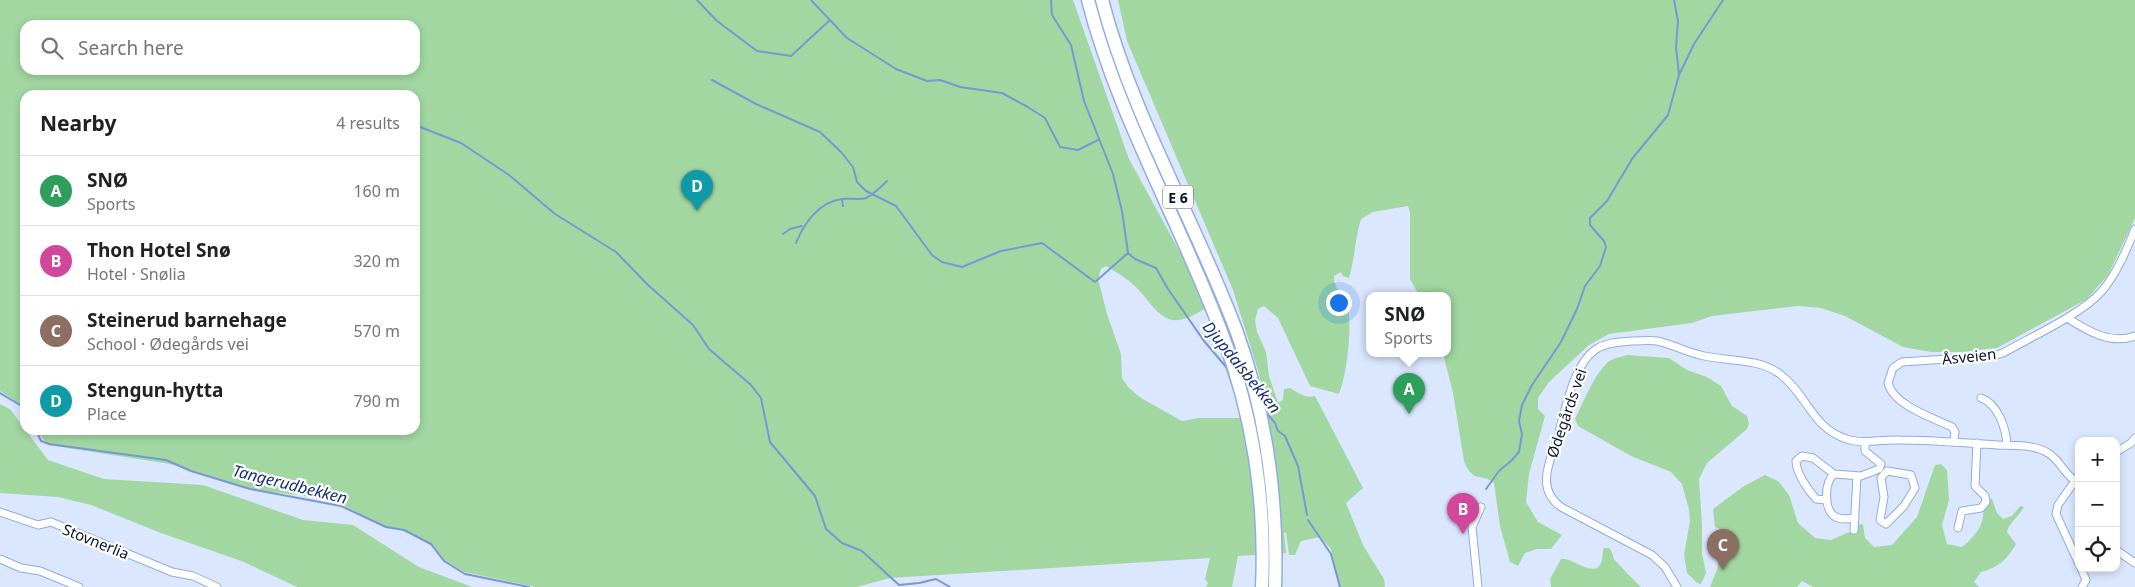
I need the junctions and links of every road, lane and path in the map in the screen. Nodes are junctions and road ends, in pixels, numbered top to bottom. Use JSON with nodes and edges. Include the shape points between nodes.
{"nodes":[{"id":1,"x":1088,"y":0,"type":"edge"},
{"id":2,"x":1102,"y":0,"type":"edge"},
{"id":3,"x":2135,"y":229,"type":"edge"},
{"id":4,"x":2067,"y":318,"type":"junction"},
{"id":5,"x":2135,"y":336,"type":"edge"},
{"id":6,"x":1981,"y":398,"type":"dead end"},
{"id":7,"x":2135,"y":438,"type":"edge"},
{"id":8,"x":1865,"y":442,"type":"junction"},
{"id":9,"x":1954,"y":442,"type":"junction"},
{"id":10,"x":1977,"y":443,"type":"junction"},
{"id":11,"x":2007,"y":445,"type":"junction"},
{"id":12,"x":2120,"y":450,"type":"edge"},
{"id":13,"x":1881,"y":471,"type":"junction"},
{"id":14,"x":1834,"y":474,"type":"junction"},
{"id":15,"x":1857,"y":476,"type":"junction"},
{"id":16,"x":2075,"y":477,"type":"edge"},
{"id":17,"x":2075,"y":479,"type":"edge"},
{"id":18,"x":1827,"y":500,"type":"junction"},
{"id":19,"x":1480,"y":507,"type":"dead end"},
{"id":20,"x":0,"y":512,"type":"edge"},
{"id":21,"x":1855,"y":518,"type":"junction"},
{"id":22,"x":1958,"y":528,"type":"dead end"},
{"id":23,"x":1854,"y":530,"type":"dead end"},
{"id":24,"x":2075,"y":551,"type":"edge"},
{"id":25,"x":2120,"y":553,"type":"edge"},
{"id":26,"x":0,"y":559,"type":"edge"},
{"id":27,"x":2135,"y":563,"type":"edge"},
{"id":28,"x":2083,"y":572,"type":"edge"},
{"id":29,"x":79,"y":587,"type":"edge"},
{"id":30,"x":217,"y":587,"type":"edge"},
{"id":31,"x":1262,"y":587,"type":"edge"},
{"id":32,"x":1275,"y":587,"type":"edge"},
{"id":33,"x":1478,"y":587,"type":"edge"},
{"id":34,"x":1677,"y":587,"type":"edge"},
{"id":35,"x":2082,"y":587,"type":"edge"}],
"edges":[{"from":1,"to":31,"type":"highway","number":"E 6","via":[[1118,96],[1208,298],[1237,378],[1257,477]]},
{"from":2,"to":32,"type":"highway","number":"E 6","via":[[1131,91],[1220,292],[1250,375],[1271,474],[1276,534]]},
{"from":3,"to":4,"type":"street","name":"Åsveien","via":[[2121,261],[2101,292]]},
{"from":4,"to":5,"type":"street","via":[[2102,337],[2121,339]]},
{"from":4,"to":9,"type":"street","name":"Åsveien","via":[[1993,356],[1902,362],[1893,368],[1888,383],[1893,394],[1905,404],[1952,427]]},
{"from":6,"to":11,"type":"street","via":[[1994,408]]},
{"from":7,"to":12,"type":"street"},
{"from":8,"to":9,"type":"street","name":"Ødegårds vei"},
{"from":8,"to":13,"type":"street","via":[[1865,451],[1881,464]]},
{"from":8,"to":34,"type":"street","name":"Ødegårds vei","via":[[1848,439],[1829,430],[1812,415],[1787,380],[1760,364],[1700,355],[1647,341],[1615,342],[1592,352],[1578,371],[1549,463],[1546,478],[1549,495],[1561,507],[1652,555],[1665,567]]},
{"from":9,"to":10,"type":"street","name":"Ødegårds vei"},
{"from":10,"to":11,"type":"street","name":"Ødegårds vei"},
{"from":10,"to":22,"type":"street","via":[[1975,486],[1985,496],[1986,502],[1981,508],[1962,511]]},
{"from":11,"to":16,"type":"street","name":"Ødegårds vei","via":[[2047,452],[2066,474]]},
{"from":13,"to":13,"type":"street","via":[[1884,497],[1880,520],[1886,524],[1916,488],[1911,475]]},
{"from":13,"to":15,"type":"street"},
{"from":14,"to":15,"type":"street"},
{"from":14,"to":18,"type":"street","via":[[1828,484]]},
{"from":14,"to":18,"type":"street","via":[[1813,458],[1802,456],[1796,461],[1811,493],[1820,500]]},
{"from":15,"to":21,"type":"street"},
{"from":17,"to":24,"type":"street","via":[[2056,514]]},
{"from":18,"to":21,"type":"street","via":[[1835,517]]},
{"from":19,"to":33,"type":"street","via":[[1472,528]]},
{"from":20,"to":30,"type":"street","name":"Stovnerlia","via":[[38,525],[51,522]]},
{"from":21,"to":23,"type":"street"},
{"from":25,"to":27,"type":"street"},
{"from":26,"to":29,"type":"street"},
{"from":28,"to":35,"type":"street","via":[[2086,580]]}]}
